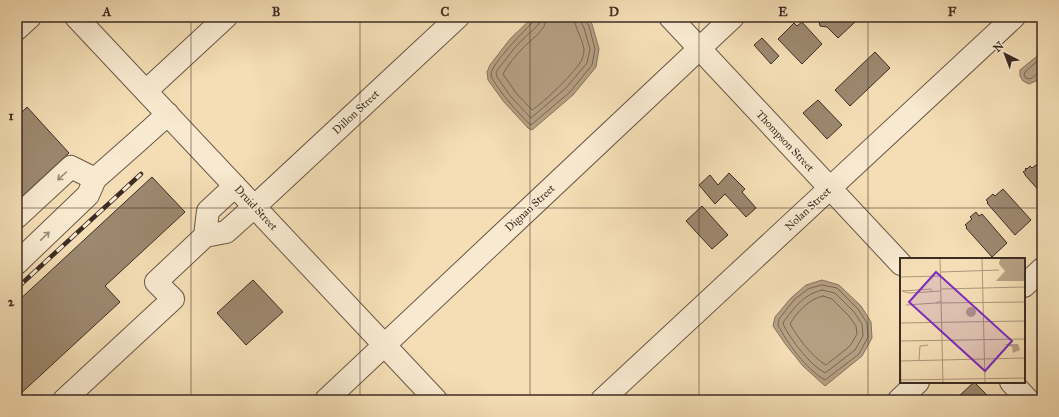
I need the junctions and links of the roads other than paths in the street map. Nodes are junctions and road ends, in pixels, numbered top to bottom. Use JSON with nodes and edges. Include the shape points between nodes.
{"nodes":[{"id":1,"x":30,"y":17,"type":"edge"},
{"id":2,"x":76,"y":17,"type":"edge"},
{"id":3,"x":226,"y":17,"type":"edge"},
{"id":4,"x":458,"y":17,"type":"edge"},
{"id":5,"x":670,"y":17,"type":"edge"},
{"id":6,"x":733,"y":17,"type":"edge"},
{"id":7,"x":1014,"y":17,"type":"edge"},
{"id":8,"x":17,"y":29,"type":"edge"},
{"id":9,"x":699,"y":49,"type":"junction"},
{"id":10,"x":146,"y":91,"type":"junction"},
{"id":11,"x":168,"y":114,"type":"junction"},
{"id":12,"x":95,"y":179,"type":"junction"},
{"id":13,"x":235,"y":186,"type":"junction"},
{"id":14,"x":830,"y":188,"type":"junction"},
{"id":15,"x":254,"y":207,"type":"junction"},
{"id":16,"x":17,"y":217,"type":"edge"},
{"id":17,"x":205,"y":236,"type":"junction"},
{"id":18,"x":17,"y":263,"type":"edge"},
{"id":19,"x":900,"y":263,"type":"edge"},
{"id":20,"x":1042,"y":270,"type":"edge"},
{"id":21,"x":1025,"y":285,"type":"edge"},
{"id":22,"x":385,"y":346,"type":"junction"},
{"id":23,"x":917,"y":383,"type":"edge"},
{"id":24,"x":1012,"y":383,"type":"edge"},
{"id":25,"x":64,"y":400,"type":"edge"},
{"id":26,"x":326,"y":400,"type":"edge"},
{"id":27,"x":436,"y":400,"type":"edge"},
{"id":28,"x":602,"y":400,"type":"edge"},
{"id":29,"x":899,"y":400,"type":"edge"},
{"id":30,"x":1028,"y":400,"type":"edge"}],
"edges":[{"from":1,"to":8,"type":"street"},
{"from":2,"to":10,"type":"street","name":"Druid Street"},
{"from":3,"to":10,"type":"street"},
{"from":4,"to":15,"type":"street","name":"Dillon Street"},
{"from":5,"to":9,"type":"street","name":"Thompson Street"},
{"from":6,"to":9,"type":"street","name":"Dignan Street"},
{"from":7,"to":14,"type":"street","name":"Nolan Street"},
{"from":9,"to":14,"type":"street","name":"Thompson Street"},
{"from":9,"to":22,"type":"street","name":"Dignan Street"},
{"from":10,"to":11,"type":"street","name":"Druid Street"},
{"from":11,"to":12,"type":"street"},
{"from":11,"to":13,"type":"street","name":"Druid Street"},
{"from":12,"to":16,"type":"street","one_way":true,"via":[[71,168]]},
{"from":18,"to":12,"type":"street","one_way":true,"via":[[88,195]]},
{"from":13,"to":15,"type":"street","name":"Druid Street"},
{"from":13,"to":17,"type":"street","via":[[208,211]]},
{"from":14,"to":19,"type":"street","name":"Thompson Street"},
{"from":14,"to":28,"type":"street","name":"Nolan Street"},
{"from":15,"to":17,"type":"street","name":"Dillon Street","via":[[226,232]]},
{"from":15,"to":22,"type":"street","name":"Druid Street"},
{"from":17,"to":25,"type":"street","via":[[156,282],[173,299]]},
{"from":20,"to":21,"type":"street"},
{"from":22,"to":26,"type":"street","name":"Dignan Street"},
{"from":22,"to":27,"type":"street","name":"Druid Street"},
{"from":23,"to":29,"type":"street"},
{"from":24,"to":30,"type":"street"}]}
